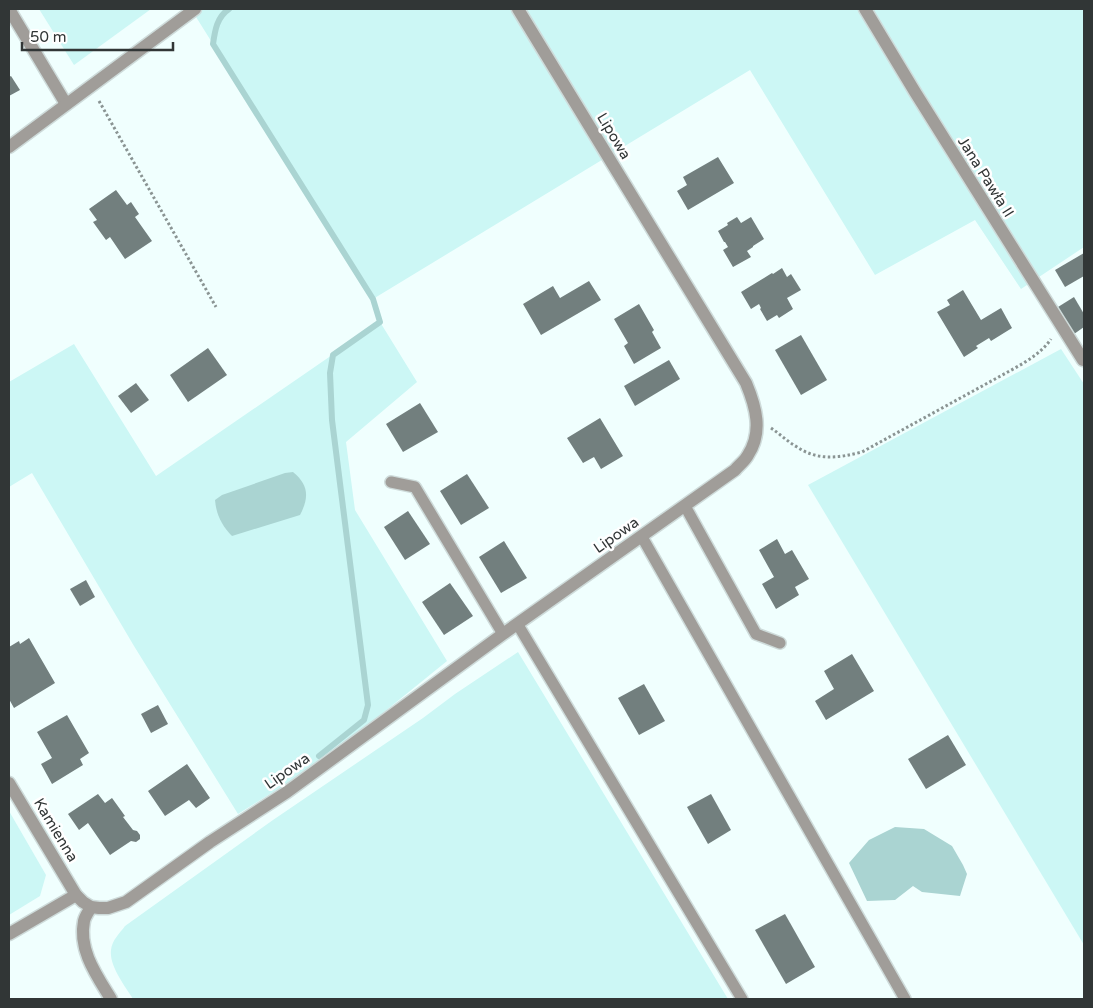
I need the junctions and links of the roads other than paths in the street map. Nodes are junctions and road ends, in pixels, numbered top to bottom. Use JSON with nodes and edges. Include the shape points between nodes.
{"nodes":[{"id":1,"x":9,"y":9,"type":"edge"},
{"id":2,"x":194,"y":9,"type":"edge"},
{"id":3,"x":518,"y":9,"type":"edge"},
{"id":4,"x":865,"y":9,"type":"edge"},
{"id":5,"x":66,"y":104,"type":"junction"},
{"id":6,"x":9,"y":147,"type":"edge"},
{"id":7,"x":1083,"y":360,"type":"edge"},
{"id":8,"x":390,"y":482,"type":"dead end"},
{"id":9,"x":685,"y":506,"type":"junction"},
{"id":10,"x":642,"y":537,"type":"junction"},
{"id":11,"x":518,"y":625,"type":"junction"},
{"id":12,"x":503,"y":634,"type":"junction"},
{"id":13,"x":780,"y":643,"type":"dead end"},
{"id":14,"x":9,"y":783,"type":"edge"},
{"id":15,"x":76,"y":894,"type":"junction"},
{"id":16,"x":91,"y":907,"type":"junction"},
{"id":17,"x":9,"y":934,"type":"edge"},
{"id":18,"x":112,"y":999,"type":"edge"},
{"id":19,"x":742,"y":999,"type":"edge"},
{"id":20,"x":905,"y":999,"type":"edge"}],
"edges":[{"from":1,"to":5,"type":"street"},
{"from":2,"to":5,"type":"street"},
{"from":3,"to":9,"type":"street","name":"Lipowa","via":[[746,383],[754,402],[756,438],[748,456],[735,470]]},
{"from":4,"to":7,"type":"street","name":"Jana Pawła II"},
{"from":5,"to":6,"type":"street"},
{"from":8,"to":12,"type":"lane","via":[[415,487]]},
{"from":9,"to":10,"type":"street","name":"Lipowa"},
{"from":9,"to":13,"type":"lane","via":[[756,634]]},
{"from":10,"to":11,"type":"street","name":"Lipowa"},
{"from":10,"to":20,"type":"lane"},
{"from":11,"to":12,"type":"street","name":"Lipowa"},
{"from":11,"to":19,"type":"lane"},
{"from":12,"to":16,"type":"street","name":"Lipowa","via":[[287,792],[126,902],[108,908]]},
{"from":14,"to":15,"type":"street","name":"Kamienna"},
{"from":15,"to":16,"type":"street"},
{"from":15,"to":17,"type":"street"},
{"from":16,"to":18,"type":"street","via":[[84,920],[85,952]]}]}
